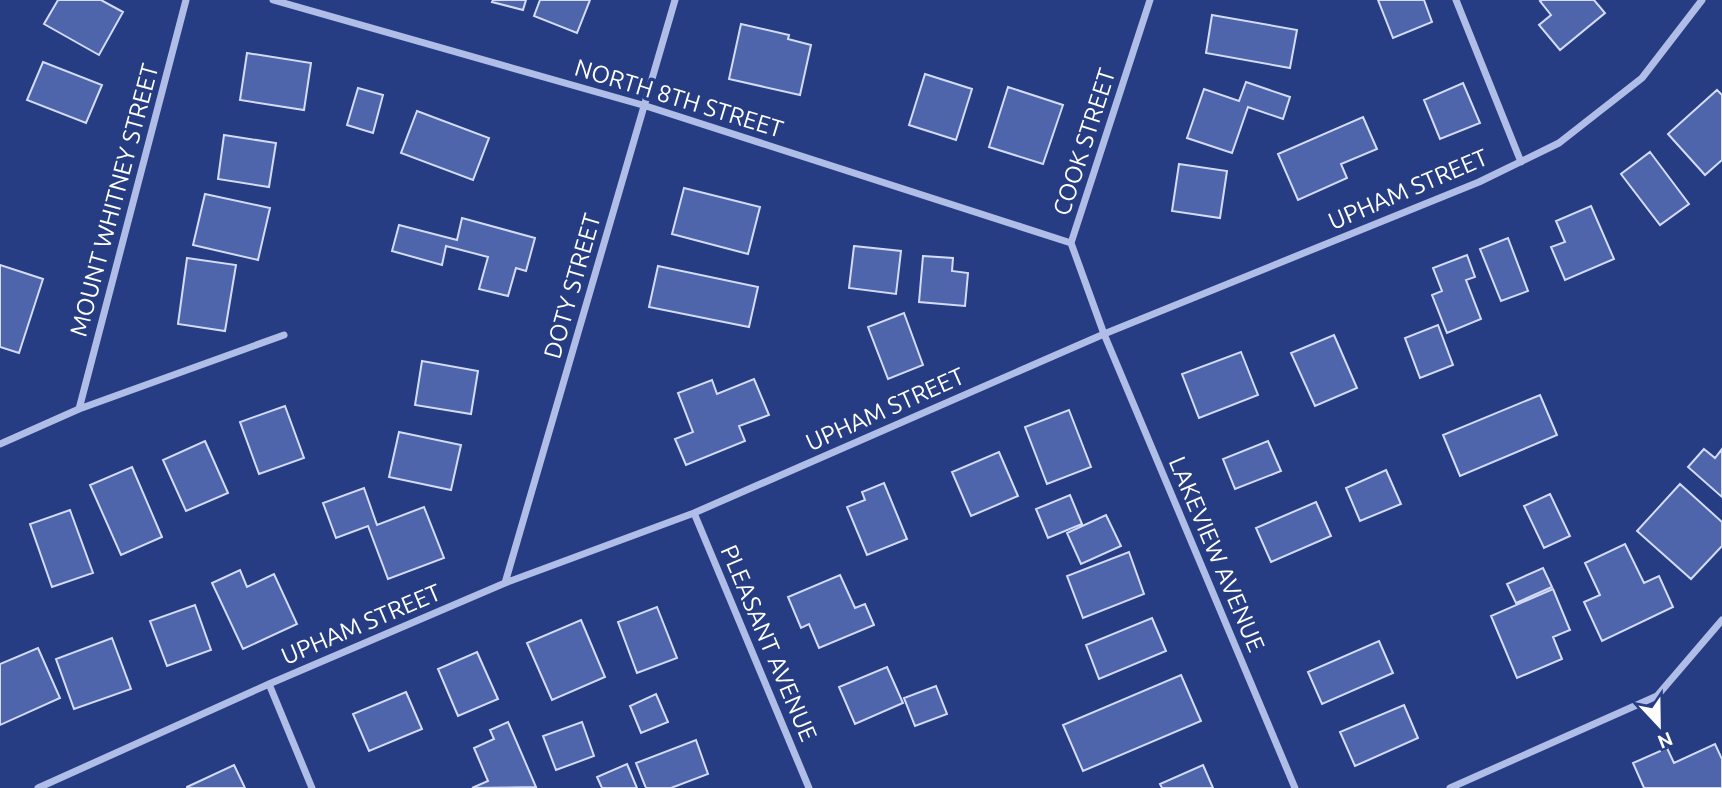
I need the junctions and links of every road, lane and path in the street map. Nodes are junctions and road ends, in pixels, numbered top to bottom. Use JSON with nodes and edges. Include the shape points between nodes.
{"nodes":[{"id":1,"x":186,"y":0,"type":"edge"},
{"id":2,"x":273,"y":0,"type":"edge"},
{"id":3,"x":676,"y":0,"type":"edge"},
{"id":4,"x":1150,"y":0,"type":"edge"},
{"id":5,"x":1456,"y":0,"type":"edge"},
{"id":6,"x":1702,"y":0,"type":"edge"},
{"id":7,"x":646,"y":106,"type":"junction"},
{"id":8,"x":1521,"y":162,"type":"junction"},
{"id":9,"x":1071,"y":243,"type":"junction"},
{"id":10,"x":1104,"y":334,"type":"junction"},
{"id":11,"x":284,"y":335,"type":"dead end"},
{"id":12,"x":79,"y":409,"type":"junction"},
{"id":13,"x":0,"y":444,"type":"edge"},
{"id":14,"x":694,"y":513,"type":"junction"},
{"id":15,"x":505,"y":583,"type":"junction"},
{"id":16,"x":1722,"y":620,"type":"edge"},
{"id":17,"x":269,"y":684,"type":"junction"},
{"id":18,"x":38,"y":788,"type":"edge"},
{"id":19,"x":312,"y":788,"type":"edge"},
{"id":20,"x":808,"y":788,"type":"edge"},
{"id":21,"x":1295,"y":788,"type":"edge"},
{"id":22,"x":1450,"y":788,"type":"edge"}],
"edges":[{"from":1,"to":12,"type":"street","name":"MOUNT WHITNEY STREET"},
{"from":2,"to":7,"type":"street","name":"NORTH 8TH STREET"},
{"from":3,"to":7,"type":"street","name":"DOTY STREET"},
{"from":4,"to":9,"type":"street","name":"COOK STREET"},
{"from":5,"to":8,"type":"street"},
{"from":6,"to":8,"type":"street","name":"UPHAM STREET","via":[[1642,78],[1559,143]]},
{"from":7,"to":9,"type":"street","name":"NORTH 8TH STREET"},
{"from":7,"to":15,"type":"street","name":"DOTY STREET"},
{"from":8,"to":10,"type":"street","name":"UPHAM STREET"},
{"from":9,"to":10,"type":"street","name":"COOK STREET"},
{"from":10,"to":14,"type":"street","name":"UPHAM STREET"},
{"from":10,"to":21,"type":"street","name":"LAKEVIEW AVENUE"},
{"from":11,"to":12,"type":"street"},
{"from":12,"to":13,"type":"street"},
{"from":14,"to":15,"type":"street","name":"UPHAM STREET"},
{"from":14,"to":20,"type":"street","name":"PLEASANT AVENUE"},
{"from":15,"to":17,"type":"street","name":"UPHAM STREET"},
{"from":16,"to":22,"type":"street","via":[[1657,696]]},
{"from":17,"to":18,"type":"street","name":"UPHAM STREET"},
{"from":17,"to":19,"type":"street"}]}
